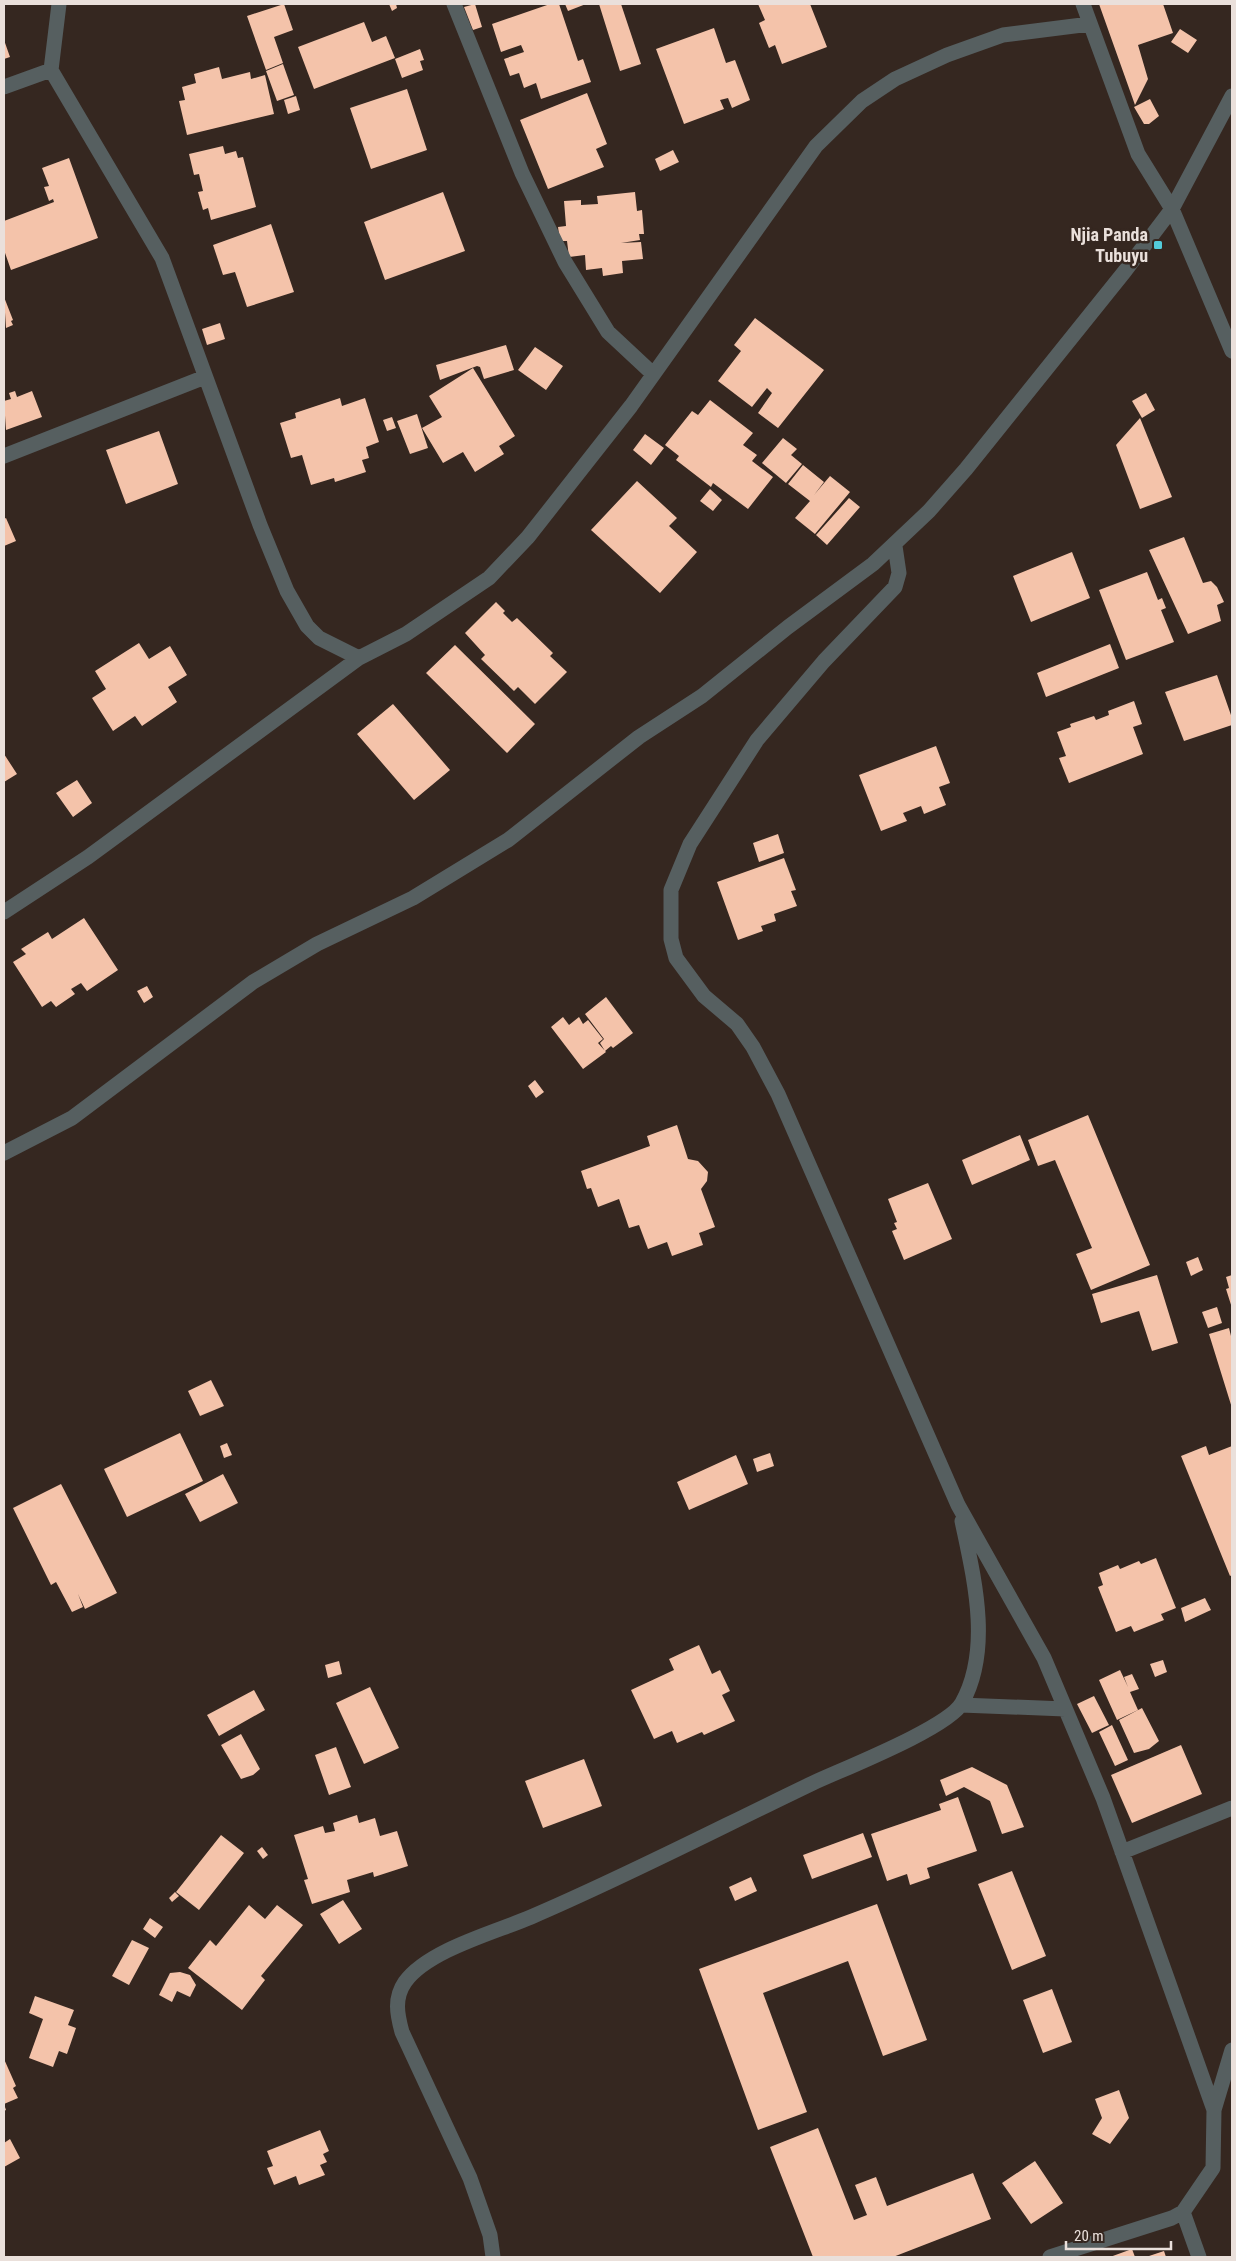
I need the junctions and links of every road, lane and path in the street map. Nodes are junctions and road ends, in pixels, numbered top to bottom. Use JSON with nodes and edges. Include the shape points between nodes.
{"nodes":[{"id":1,"x":59,"y":4,"type":"edge"},
{"id":2,"x":454,"y":4,"type":"edge"},
{"id":3,"x":1083,"y":4,"type":"edge"},
{"id":4,"x":1090,"y":24,"type":"junction"},
{"id":5,"x":51,"y":70,"type":"junction"},
{"id":6,"x":4,"y":87,"type":"edge"},
{"id":7,"x":1232,"y":96,"type":"edge"},
{"id":8,"x":1172,"y":208,"type":"junction"},
{"id":9,"x":1232,"y":351,"type":"edge"},
{"id":10,"x":653,"y":374,"type":"junction"},
{"id":11,"x":205,"y":377,"type":"junction"},
{"id":12,"x":4,"y":456,"type":"edge"},
{"id":13,"x":895,"y":546,"type":"junction"},
{"id":14,"x":359,"y":658,"type":"junction"},
{"id":15,"x":4,"y":912,"type":"edge"},
{"id":16,"x":4,"y":1153,"type":"edge"},
{"id":17,"x":958,"y":1505,"type":"junction"},
{"id":18,"x":961,"y":1705,"type":"junction"},
{"id":19,"x":1065,"y":1708,"type":"junction"},
{"id":20,"x":1232,"y":1808,"type":"edge"},
{"id":21,"x":1122,"y":1852,"type":"junction"},
{"id":22,"x":1232,"y":2050,"type":"edge"},
{"id":23,"x":1214,"y":2110,"type":"junction"},
{"id":24,"x":1183,"y":2212,"type":"junction"},
{"id":25,"x":493,"y":2257,"type":"edge"},
{"id":26,"x":1050,"y":2257,"type":"edge"},
{"id":27,"x":1199,"y":2257,"type":"edge"}],
"edges":[{"from":1,"to":5,"type":"street"},
{"from":2,"to":10,"type":"street","via":[[522,173],[565,262],[608,332]]},
{"from":3,"to":4,"type":"street"},
{"from":4,"to":8,"type":"street","via":[[1138,154]]},
{"from":4,"to":10,"type":"street","via":[[1003,35],[904,75],[862,101],[816,146]]},
{"from":5,"to":6,"type":"street"},
{"from":5,"to":11,"type":"street","via":[[162,258]]},
{"from":7,"to":8,"type":"street"},
{"from":8,"to":9,"type":"street"},
{"from":8,"to":13,"type":"street","via":[[978,454]]},
{"from":10,"to":14,"type":"street","via":[[528,537],[489,578],[406,634]]},
{"from":11,"to":12,"type":"street"},
{"from":11,"to":14,"type":"street","via":[[260,525],[297,611],[319,638]]},
{"from":13,"to":16,"type":"street","via":[[702,696],[639,737],[508,840],[413,898],[317,944],[254,982],[72,1118]]},
{"from":13,"to":17,"type":"street","via":[[899,573],[895,587],[824,661],[758,740],[690,844],[670,890],[670,939],[682,969],[704,996],[737,1024],[774,1086]]},
{"from":14,"to":15,"type":"street","via":[[88,857]]},
{"from":17,"to":18,"type":"street","via":[[973,1574],[978,1643],[971,1678]]},
{"from":17,"to":19,"type":"street","via":[[1026,1623]]},
{"from":18,"to":19,"type":"street"},
{"from":18,"to":25,"type":"street","via":[[921,1733],[613,1882],[450,1949],[406,1980],[398,1994],[397,2006],[402,2032],[470,2178],[490,2235]]},
{"from":19,"to":21,"type":"street"},
{"from":20,"to":21,"type":"street"},
{"from":21,"to":23,"type":"street"},
{"from":22,"to":23,"type":"street"},
{"from":23,"to":24,"type":"street","via":[[1213,2168]]},
{"from":24,"to":26,"type":"street"},
{"from":24,"to":27,"type":"street"}]}
